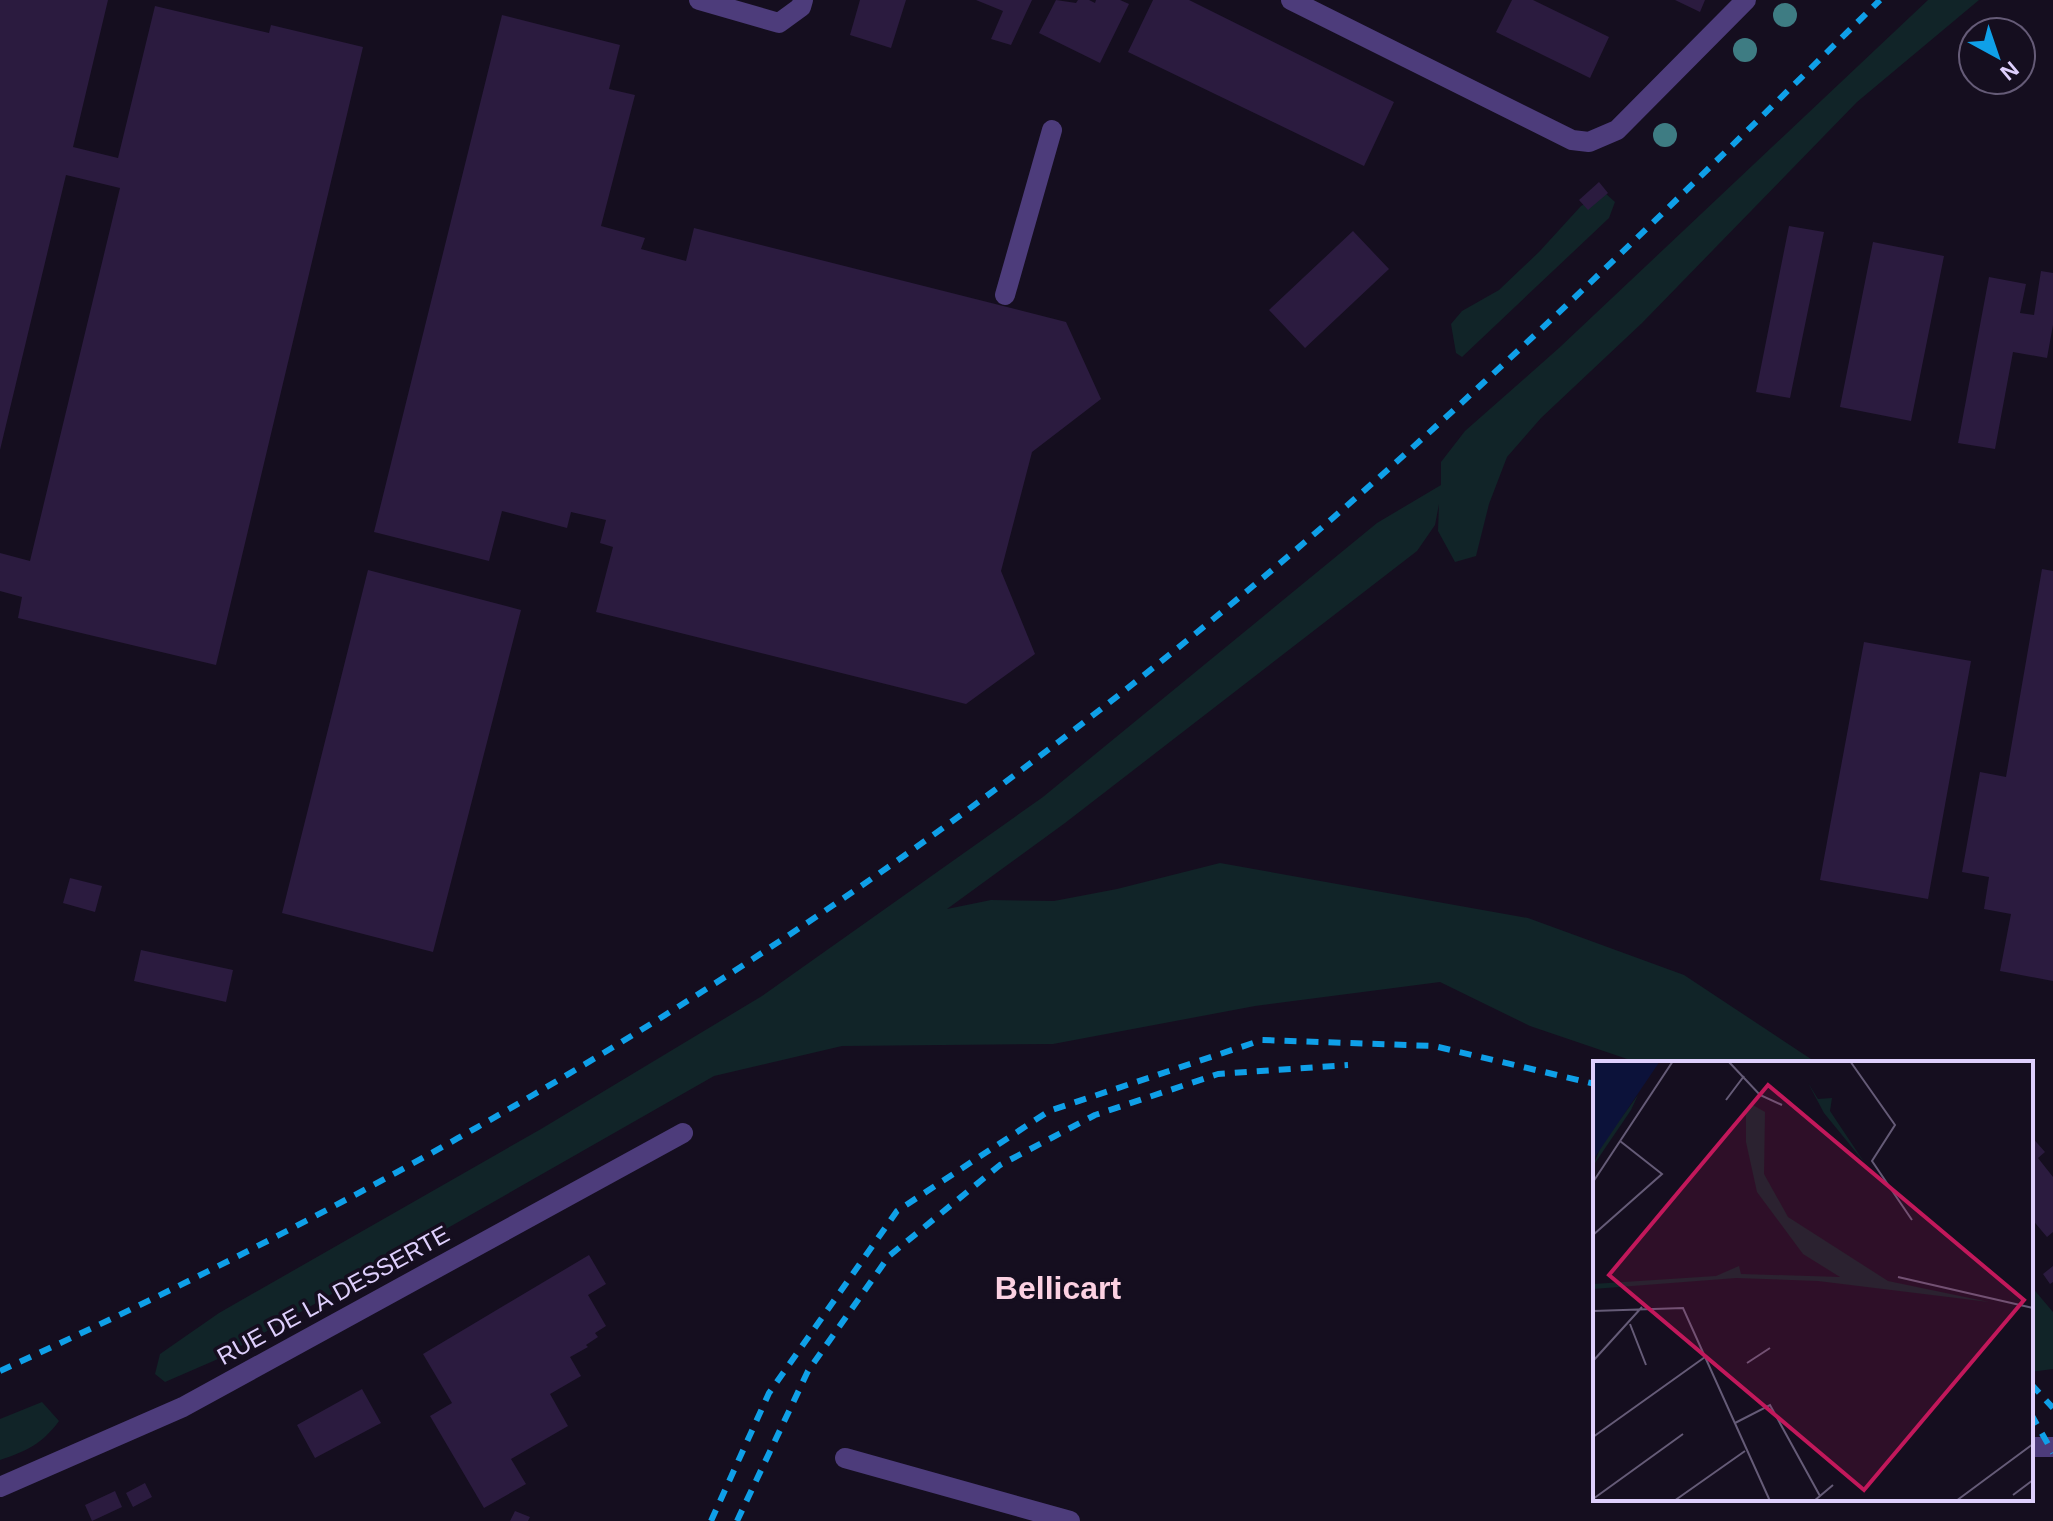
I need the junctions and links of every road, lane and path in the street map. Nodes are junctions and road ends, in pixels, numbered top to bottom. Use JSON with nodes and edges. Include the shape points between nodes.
{"nodes":[{"id":1,"x":699,"y":0,"type":"edge"},
{"id":2,"x":803,"y":0,"type":"edge"},
{"id":3,"x":1291,"y":0,"type":"edge"},
{"id":4,"x":1746,"y":0,"type":"edge"},
{"id":5,"x":1052,"y":130,"type":"dead end"},
{"id":6,"x":1005,"y":295,"type":"dead end"},
{"id":7,"x":683,"y":1133,"type":"dead end"},
{"id":8,"x":845,"y":1458,"type":"dead end"},
{"id":9,"x":0,"y":1487,"type":"edge"},
{"id":10,"x":1070,"y":1521,"type":"edge"}],
"edges":[{"from":1,"to":2,"type":"street","via":[[779,23]]},
{"from":3,"to":4,"type":"street","via":[[1572,140],[1589,142],[1617,130]]},
{"from":5,"to":6,"type":"street"},
{"from":7,"to":9,"type":"street","name":"RUE DE LA DESSERTE","via":[[183,1407]]},
{"from":8,"to":10,"type":"street"}]}
